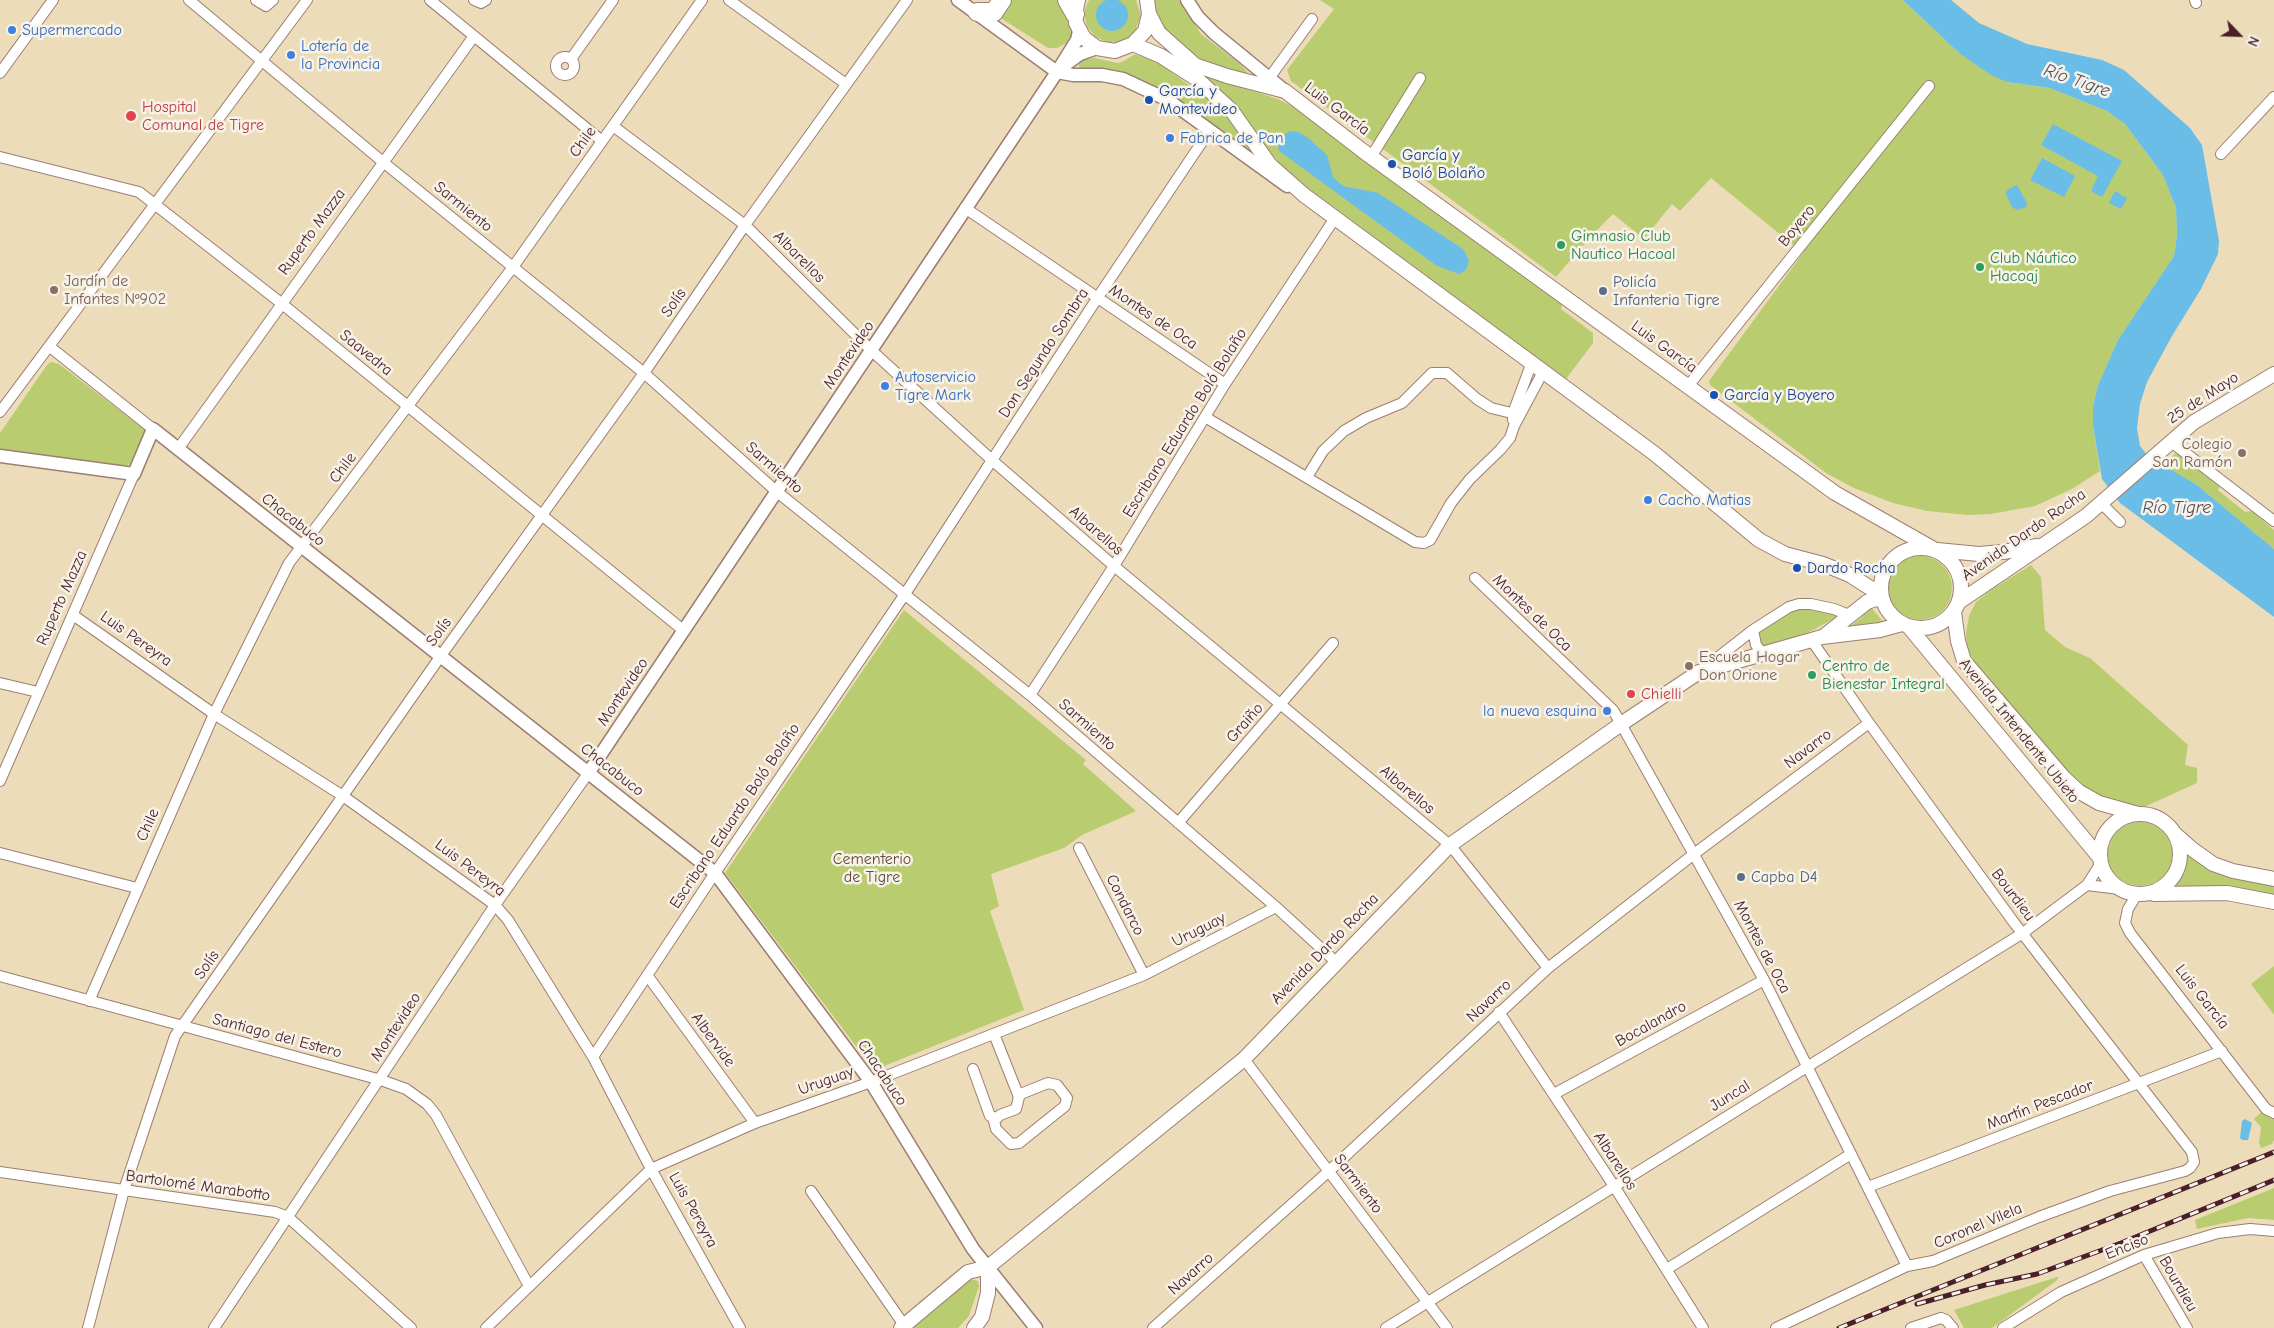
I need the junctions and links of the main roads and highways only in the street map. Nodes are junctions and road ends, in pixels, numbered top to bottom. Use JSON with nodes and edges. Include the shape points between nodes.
{"nodes":[{"id":1,"x":1002,"y":0,"type":"edge"},
{"id":2,"x":1148,"y":7,"type":"edge"},
{"id":3,"x":1075,"y":11,"type":"edge"},
{"id":4,"x":977,"y":12,"type":"road end"},
{"id":5,"x":1133,"y":44,"type":"junction"},
{"id":6,"x":2274,"y":374,"type":"edge"},
{"id":7,"x":2104,"y":499,"type":"joint"},
{"id":8,"x":2047,"y":543,"type":"junction"},
{"id":9,"x":1934,"y":549,"type":"junction"},
{"id":10,"x":1882,"y":596,"type":"junction"},
{"id":11,"x":1956,"y":607,"type":"junction"},
{"id":12,"x":1906,"y":625,"type":"junction"},
{"id":13,"x":1817,"y":639,"type":"junction"},
{"id":14,"x":2141,"y":814,"type":"junction"},
{"id":15,"x":2172,"y":831,"type":"junction"},
{"id":16,"x":2100,"y":860,"type":"junction"},
{"id":17,"x":2274,"y":879,"type":"edge"},
{"id":18,"x":2140,"y":894,"type":"junction"},
{"id":19,"x":2274,"y":904,"type":"edge"},
{"id":20,"x":988,"y":1267,"type":"junction"},
{"id":21,"x":903,"y":1327,"type":"edge"},
{"id":22,"x":974,"y":1328,"type":"edge"}],
"edges":[{"from":1,"to":4,"type":"highway","via":[[994,12]]},
{"from":2,"to":5,"type":"main road","via":[[1145,31]]},
{"from":2,"to":9,"type":"main road","name":"Luis García","via":[[1159,33],[1195,65],[1285,91],[1835,493]]},
{"from":3,"to":5,"type":"main road","via":[[1084,38],[1097,48],[1115,51]]},
{"from":5,"to":10,"type":"main road","via":[[1174,64],[1219,97],[1241,122],[1270,165],[1304,195],[1655,454],[1759,540],[1785,554],[1850,575]]},
{"from":6,"to":7,"type":"main road","name":"25 de Mayo","via":[[2194,422]]},
{"from":7,"to":8,"type":"main road","name":"Avenida Dardo Rocha"},
{"from":8,"to":9,"type":"main road","name":"Luis García","via":[[1979,554]]},
{"from":8,"to":11,"type":"main road","name":"Avenida Dardo Rocha"},
{"from":9,"to":10,"type":"main road","via":[[1911,549],[1894,558],[1884,574]]},
{"from":9,"to":11,"type":"main road","via":[[1950,560],[1958,573],[1961,586]]},
{"from":10,"to":12,"type":"main road","via":[[1887,610]]},
{"from":10,"to":13,"type":"main road","name":"Avenida Dardo Rocha","via":[[1867,602]]},
{"from":11,"to":12,"type":"main road","via":[[1941,623],[1932,627]]},
{"from":11,"to":14,"type":"main road","name":"Avenida Intendente Ubieto","via":[[1958,642],[1964,661],[2064,778],[2099,804]]},
{"from":12,"to":13,"type":"main road","name":"Avenida Dardo Rocha"},
{"from":12,"to":16,"type":"main road","name":"Avenida Intendente Ubieto"},
{"from":13,"to":20,"type":"main road","name":"Avenida Dardo Rocha","via":[[1700,672],[1450,845],[1244,1059]]},
{"from":14,"to":15,"type":"main road","via":[[2159,819]]},
{"from":14,"to":16,"type":"main road","via":[[2126,816],[2109,828],[2100,847]]},
{"from":15,"to":17,"type":"main road","via":[[2213,864]]},
{"from":15,"to":18,"type":"main road","via":[[2180,851],[2174,875],[2161,888]]},
{"from":16,"to":18,"type":"main road","via":[[2111,882],[2120,889]]},
{"from":18,"to":19,"type":"main road","via":[[2205,892],[2256,898]]},
{"from":20,"to":21,"type":"main road","name":"Avenida Dardo Rocha","via":[[968,1272]]},
{"from":20,"to":22,"type":"main road","via":[[988,1293],[982,1317]]}]}
